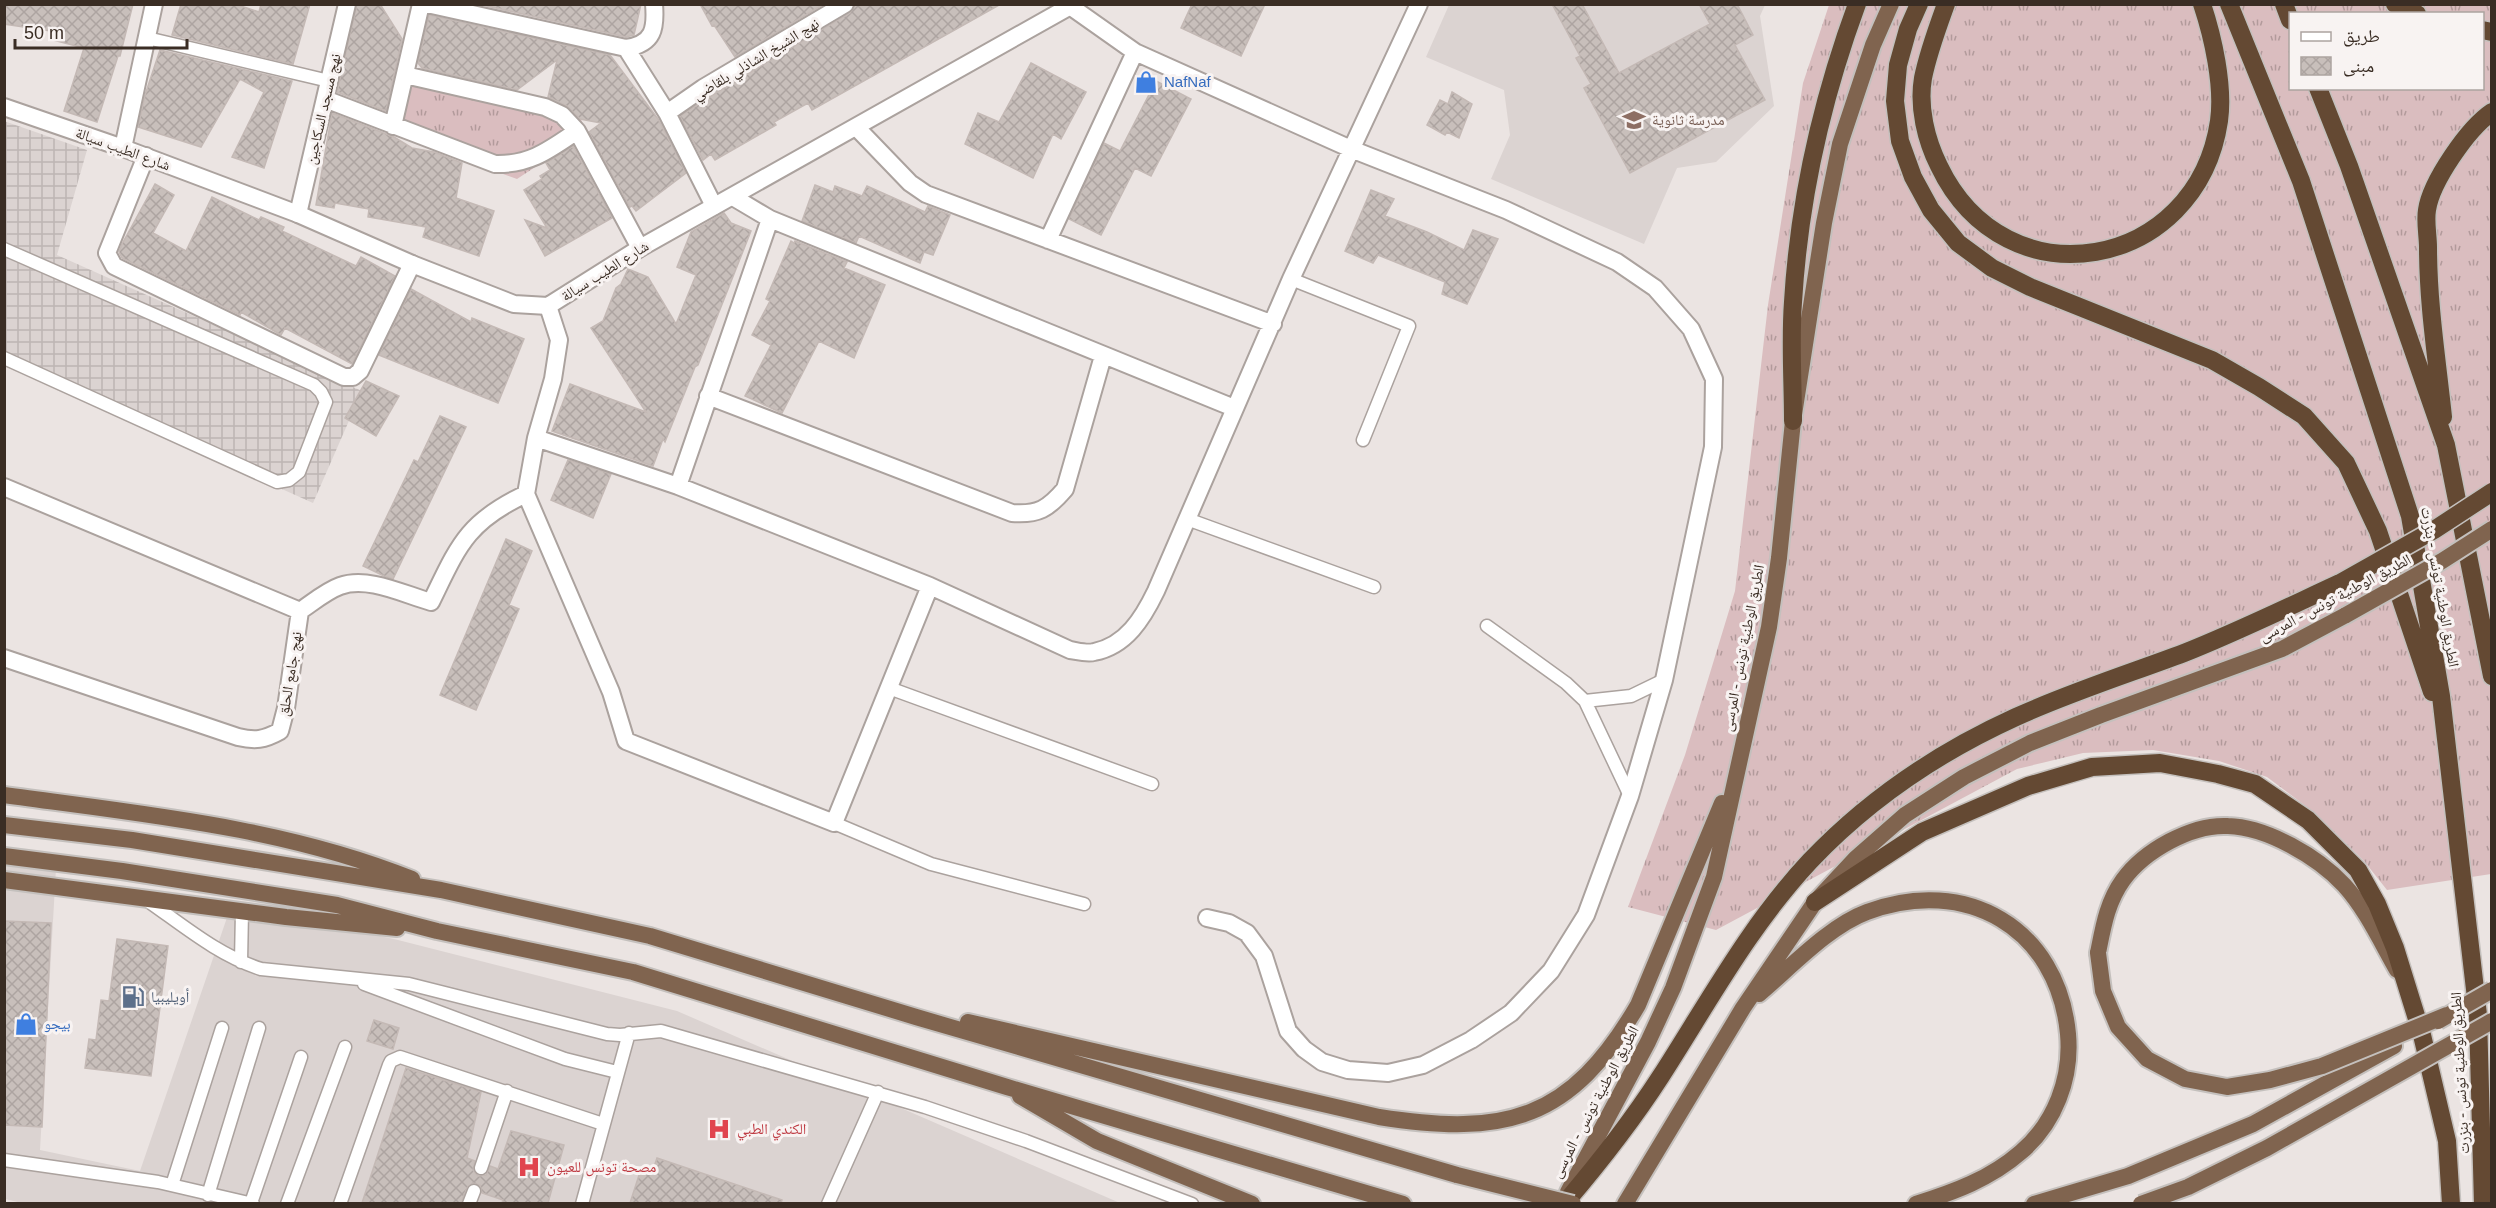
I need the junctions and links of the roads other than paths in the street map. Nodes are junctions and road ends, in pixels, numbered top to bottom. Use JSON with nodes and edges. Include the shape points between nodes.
{"nodes":[{"id":1,"x":154,"y":4,"type":"edge"},
{"id":2,"x":347,"y":4,"type":"edge"},
{"id":3,"x":421,"y":4,"type":"edge"},
{"id":4,"x":427,"y":4,"type":"edge"},
{"id":5,"x":654,"y":4,"type":"edge"},
{"id":6,"x":845,"y":4,"type":"edge"},
{"id":7,"x":1419,"y":4,"type":"edge"},
{"id":8,"x":1857,"y":4,"type":"edge"},
{"id":9,"x":1891,"y":4,"type":"edge"},
{"id":10,"x":1919,"y":4,"type":"edge"},
{"id":11,"x":1946,"y":4,"type":"edge"},
{"id":12,"x":2202,"y":4,"type":"edge"},
{"id":13,"x":2229,"y":4,"type":"edge"},
{"id":14,"x":2395,"y":4,"type":"edge"},
{"id":15,"x":1070,"y":5,"type":"edge"},
{"id":16,"x":2413,"y":12,"type":"edge"},
{"id":17,"x":147,"y":39,"type":"junction"},
{"id":18,"x":626,"y":48,"type":"junction"},
{"id":19,"x":1135,"y":52,"type":"junction"},
{"id":20,"x":405,"y":75,"type":"junction"},
{"id":21,"x":329,"y":81,"type":"junction"},
{"id":22,"x":2319,"y":90,"type":"edge"},
{"id":23,"x":325,"y":99,"type":"junction"},
{"id":24,"x":4,"y":107,"type":"edge"},
{"id":25,"x":2492,"y":112,"type":"edge"},
{"id":26,"x":667,"y":113,"type":"junction"},
{"id":27,"x":393,"y":126,"type":"junction"},
{"id":28,"x":857,"y":128,"type":"junction"},
{"id":29,"x":577,"y":131,"type":"junction"},
{"id":30,"x":123,"y":148,"type":"junction"},
{"id":31,"x":1352,"y":149,"type":"junction"},
{"id":32,"x":146,"y":156,"type":"junction"},
{"id":33,"x":733,"y":197,"type":"junction"},
{"id":34,"x":714,"y":206,"type":"junction"},
{"id":35,"x":298,"y":214,"type":"junction"},
{"id":36,"x":770,"y":219,"type":"junction"},
{"id":37,"x":1048,"y":240,"type":"junction"},
{"id":38,"x":640,"y":248,"type":"junction"},
{"id":39,"x":4,"y":249,"type":"edge"},
{"id":40,"x":412,"y":264,"type":"junction"},
{"id":41,"x":1291,"y":279,"type":"junction"},
{"id":42,"x":548,"y":306,"type":"junction"},
{"id":43,"x":1273,"y":324,"type":"junction"},
{"id":44,"x":1103,"y":356,"type":"junction"},
{"id":45,"x":4,"y":358,"type":"edge"},
{"id":46,"x":708,"y":396,"type":"junction"},
{"id":47,"x":1234,"y":408,"type":"junction"},
{"id":48,"x":1793,"y":421,"type":"junction"},
{"id":49,"x":536,"y":438,"type":"junction"},
{"id":50,"x":1363,"y":440,"type":"dead end"},
{"id":51,"x":2446,"y":446,"type":"junction"},
{"id":52,"x":678,"y":486,"type":"junction"},
{"id":53,"x":4,"y":487,"type":"edge"},
{"id":54,"x":2492,"y":492,"type":"edge"},
{"id":55,"x":526,"y":494,"type":"junction"},
{"id":56,"x":1187,"y":519,"type":"junction"},
{"id":57,"x":2492,"y":529,"type":"edge"},
{"id":58,"x":930,"y":586,"type":"junction"},
{"id":59,"x":1374,"y":587,"type":"dead end"},
{"id":60,"x":300,"y":611,"type":"junction"},
{"id":61,"x":1487,"y":626,"type":"dead end"},
{"id":62,"x":4,"y":658,"type":"edge"},
{"id":63,"x":2492,"y":676,"type":"edge"},
{"id":64,"x":1664,"y":680,"type":"junction"},
{"id":65,"x":889,"y":688,"type":"junction"},
{"id":66,"x":1585,"y":701,"type":"junction"},
{"id":67,"x":2445,"y":732,"type":"junction"},
{"id":68,"x":1741,"y":758,"type":"junction"},
{"id":69,"x":1152,"y":784,"type":"dead end"},
{"id":70,"x":4,"y":795,"type":"edge"},
{"id":71,"x":1630,"y":796,"type":"junction"},
{"id":72,"x":834,"y":823,"type":"junction"},
{"id":73,"x":4,"y":825,"type":"edge"},
{"id":74,"x":4,"y":856,"type":"edge"},
{"id":75,"x":4,"y":880,"type":"edge"},
{"id":76,"x":441,"y":890,"type":"junction"},
{"id":77,"x":145,"y":898,"type":"junction"},
{"id":78,"x":1815,"y":902,"type":"junction"},
{"id":79,"x":1084,"y":904,"type":"dead end"},
{"id":80,"x":242,"y":911,"type":"junction"},
{"id":81,"x":1206,"y":918,"type":"dead end"},
{"id":82,"x":436,"y":931,"type":"junction"},
{"id":83,"x":241,"y":962,"type":"junction"},
{"id":84,"x":346,"y":977,"type":"junction"},
{"id":85,"x":2492,"y":990,"type":"edge"},
{"id":86,"x":2408,"y":991,"type":"junction"},
{"id":87,"x":1743,"y":1008,"type":"junction"},
{"id":88,"x":2447,"y":1015,"type":"junction"},
{"id":89,"x":916,"y":1017,"type":"junction"},
{"id":90,"x":2492,"y":1022,"type":"edge"},
{"id":91,"x":222,"y":1028,"type":"dead end"},
{"id":92,"x":259,"y":1028,"type":"dead end"},
{"id":93,"x":629,"y":1033,"type":"junction"},
{"id":94,"x":345,"y":1047,"type":"dead end"},
{"id":95,"x":301,"y":1057,"type":"dead end"},
{"id":96,"x":617,"y":1072,"type":"junction"},
{"id":97,"x":1006,"y":1088,"type":"junction"},
{"id":98,"x":507,"y":1091,"type":"junction"},
{"id":99,"x":878,"y":1092,"type":"junction"},
{"id":100,"x":603,"y":1124,"type":"junction"},
{"id":101,"x":4,"y":1160,"type":"edge"},
{"id":102,"x":481,"y":1168,"type":"dead end"},
{"id":103,"x":172,"y":1185,"type":"junction"},
{"id":104,"x":474,"y":1191,"type":"dead end"},
{"id":105,"x":208,"y":1194,"type":"junction"},
{"id":106,"x":252,"y":1203,"type":"edge"},
{"id":107,"x":287,"y":1203,"type":"edge"},
{"id":108,"x":340,"y":1203,"type":"edge"},
{"id":109,"x":469,"y":1203,"type":"edge"},
{"id":110,"x":582,"y":1203,"type":"edge"},
{"id":111,"x":828,"y":1203,"type":"edge"},
{"id":112,"x":1192,"y":1203,"type":"edge"},
{"id":113,"x":1252,"y":1203,"type":"edge"},
{"id":114,"x":1403,"y":1203,"type":"edge"},
{"id":115,"x":1563,"y":1203,"type":"edge"},
{"id":116,"x":1573,"y":1203,"type":"edge"},
{"id":117,"x":1625,"y":1203,"type":"edge"},
{"id":118,"x":1916,"y":1203,"type":"edge"},
{"id":119,"x":2034,"y":1203,"type":"edge"},
{"id":120,"x":2141,"y":1203,"type":"edge"},
{"id":121,"x":2451,"y":1203,"type":"edge"},
{"id":122,"x":2483,"y":1203,"type":"edge"}],
"edges":[{"from":1,"to":17,"type":"street"},
{"from":2,"to":21,"type":"street","name":"نهج مسجد السكاجين"},
{"from":3,"to":20,"type":"street"},
{"from":4,"to":18,"type":"street"},
{"from":5,"to":18,"type":"street","via":[[656,24],[652,33],[646,40]]},
{"from":6,"to":26,"type":"street","name":"نهج الشيخ الشاذلي بلقاضي"},
{"from":7,"to":31,"type":"street"},
{"from":8,"to":48,"type":"highway","via":[[1818,138],[1802,218],[1793,303]]},
{"from":9,"to":48,"type":"highway","name":"الطريق الوطنية تونس - المرسى","via":[[1840,144]]},
{"from":10,"to":67,"type":"highway","via":[[1898,65],[1895,101],[1900,141],[1931,210],[1958,243],[1992,268],[2212,360],[2304,416],[2346,463],[2378,531]]},
{"from":11,"to":12,"type":"highway","via":[[1923,80],[1923,118],[1932,152],[1946,181],[1964,207],[1988,227],[2018,244],[2049,254],[2076,255],[2107,251],[2144,234],[2172,214],[2196,186],[2211,155],[2220,119],[2218,72]]},
{"from":13,"to":67,"type":"highway","name":"الطريق الوطنية تونس - بنزرت","via":[[2301,181],[2410,516]]},
{"from":14,"to":16,"type":"highway"},
{"from":15,"to":19,"type":"street"},
{"from":15,"to":28,"type":"street","name":"شارع الطيب سيالة"},
{"from":17,"to":21,"type":"lane"},
{"from":17,"to":30,"type":"street"},
{"from":18,"to":26,"type":"street"},
{"from":19,"to":31,"type":"street"},
{"from":19,"to":37,"type":"street"},
{"from":20,"to":27,"type":"street"},
{"from":20,"to":29,"type":"street","via":[[545,107],[562,114]]},
{"from":21,"to":23,"type":"street","name":"نهج مسجد السكاجين"},
{"from":22,"to":51,"type":"highway"},
{"from":23,"to":27,"type":"street"},
{"from":23,"to":35,"type":"street","name":"نهج مسجد السكاجين"},
{"from":24,"to":30,"type":"street","name":"شارع الطيب سيالة"},
{"from":25,"to":51,"type":"highway","via":[[2482,118],[2452,155],[2427,210],[2427,284]]},
{"from":26,"to":34,"type":"street"},
{"from":27,"to":29,"type":"street","via":[[495,164],[514,165],[532,159]]},
{"from":28,"to":33,"type":"street","name":"شارع الطيب سيالة"},
{"from":28,"to":37,"type":"street","via":[[910,183],[927,194]]},
{"from":29,"to":38,"type":"street"},
{"from":30,"to":32,"type":"street","name":"شارع الطيب سيالة"},
{"from":31,"to":41,"type":"street"},
{"from":31,"to":64,"type":"street","via":[[1506,210],[1617,262],[1655,288],[1691,329],[1714,379],[1713,447]]},
{"from":32,"to":35,"type":"street","name":"شارع الطيب سيالة"},
{"from":32,"to":40,"type":"street","via":[[107,253],[114,266],[344,377],[353,377],[360,371]]},
{"from":33,"to":34,"type":"street","name":"شارع الطيب سيالة"},
{"from":33,"to":36,"type":"street"},
{"from":34,"to":38,"type":"street","name":"شارع الطيب سيالة"},
{"from":35,"to":40,"type":"street","name":"شارع الطيب سيالة"},
{"from":36,"to":44,"type":"street"},
{"from":36,"to":46,"type":"street"},
{"from":37,"to":43,"type":"street"},
{"from":38,"to":42,"type":"street","name":"شارع الطيب سيالة"},
{"from":39,"to":45,"type":"lane","via":[[314,385],[326,402],[299,472],[289,480],[277,482]]},
{"from":40,"to":42,"type":"street","name":"شارع الطيب سيالة","via":[[514,304]]},
{"from":41,"to":43,"type":"street"},
{"from":41,"to":50,"type":"lane","via":[[1409,326]]},
{"from":42,"to":49,"type":"street","via":[[559,340],[553,379]]},
{"from":43,"to":47,"type":"street"},
{"from":44,"to":46,"type":"street","via":[[1065,489],[1044,509],[1030,514],[1012,513]]},
{"from":44,"to":47,"type":"street"},
{"from":46,"to":52,"type":"street"},
{"from":47,"to":56,"type":"street"},
{"from":48,"to":68,"type":"highway","name":"الطريق الوطنية تونس - المرسى","via":[[1769,627]]},
{"from":49,"to":52,"type":"street"},
{"from":49,"to":55,"type":"street"},
{"from":51,"to":63,"type":"highway"},
{"from":52,"to":58,"type":"street"},
{"from":53,"to":60,"type":"street"},
{"from":54,"to":115,"type":"highway","bridge":true,"via":[[2340,583],[2186,652],[2015,717],[1949,751],[1887,790],[1817,854],[1775,902],[1628,1124]]},
{"from":55,"to":60,"type":"street","name":"نهج جامع الحلق","via":[[483,519],[461,541],[430,602],[357,583],[339,586]]},
{"from":55,"to":72,"type":"street","via":[[611,692],[626,741]]},
{"from":56,"to":58,"type":"street","via":[[1151,601],[1134,629],[1093,653],[1070,650]]},
{"from":56,"to":59,"type":"lane"},
{"from":57,"to":78,"type":"highway","name":"الطريق الوطنية تونس - المرسى","bridge":true,"via":[[2282,649],[2091,719],[1964,777],[1905,815],[1856,858]]},
{"from":58,"to":65,"type":"street"},
{"from":60,"to":62,"type":"street","name":"نهج جامع الحلق","via":[[280,731],[266,739],[238,737]]},
{"from":61,"to":66,"type":"lane"},
{"from":64,"to":66,"type":"lane","via":[[1631,696]]},
{"from":64,"to":71,"type":"street"},
{"from":65,"to":69,"type":"lane"},
{"from":65,"to":72,"type":"street"},
{"from":66,"to":71,"type":"lane"},
{"from":67,"to":122,"type":"highway","name":"الطريق الوطنية تونس - بنزرت","via":[[2478,1015]]},
{"from":68,"to":89,"type":"highway","via":[[1625,1028],[1589,1073],[1550,1103],[1501,1122],[1475,1125],[1379,1117],[995,1028]]},
{"from":68,"to":115,"type":"highway","name":"الطريق الوطنية تونس - المرسى","via":[[1714,877],[1673,988]]},
{"from":70,"to":76,"type":"highway","via":[[300,842],[375,864]]},
{"from":71,"to":81,"type":"street","via":[[1586,915],[1551,971],[1511,1013],[1423,1065],[1388,1073],[1348,1070],[1322,1062],[1288,1031],[1264,956],[1247,933],[1229,923]]},
{"from":72,"to":79,"type":"lane","via":[[930,864]]},
{"from":73,"to":76,"type":"highway","via":[[132,840]]},
{"from":74,"to":82,"type":"highway","via":[[337,905]]},
{"from":75,"to":77,"type":"highway"},
{"from":76,"to":89,"type":"highway","via":[[650,936]]},
{"from":77,"to":80,"type":"highway"},
{"from":77,"to":83,"type":"lane"},
{"from":78,"to":86,"type":"highway","via":[[1922,832],[2028,786],[2092,767],[2160,763],[2255,784],[2308,820],[2358,870],[2377,904]]},
{"from":78,"to":87,"type":"highway","name":"الطريق الوطنية تونس - المرسى"},
{"from":80,"to":82,"type":"highway"},
{"from":80,"to":83,"type":"lane"},
{"from":82,"to":97,"type":"highway","via":[[633,972]]},
{"from":83,"to":84,"type":"lane","via":[[283,973]]},
{"from":84,"to":93,"type":"lane","via":[[409,984],[607,1034]]},
{"from":84,"to":96,"type":"lane","via":[[565,1059]]},
{"from":85,"to":88,"type":"highway","bridge":true},
{"from":86,"to":88,"type":"highway","bridge":true,"via":[[2343,885],[2299,850],[2270,834],[2228,825],[2186,833],[2149,853],[2122,880],[2105,915],[2098,953],[2103,991],[2118,1027],[2147,1059],[2185,1079],[2227,1087],[2270,1080],[2322,1066]]},
{"from":86,"to":121,"type":"highway","via":[[2447,1141]]},
{"from":87,"to":117,"type":"highway","name":"الطريق الوطنية تونس - المرسى"},
{"from":87,"to":118,"type":"highway","via":[[1834,931],[1865,912],[1900,902],[1936,899],[1971,906],[1999,918],[2024,936],[2044,958],[2058,985],[2070,1051],[2064,1088],[2048,1122],[2002,1168],[1978,1182]]},
{"from":88,"to":119,"type":"highway","bridge":true,"via":[[2253,1124],[2128,1176]]},
{"from":89,"to":116,"type":"highway","bridge":true,"via":[[1458,1175]]},
{"from":90,"to":120,"type":"highway","bridge":true,"via":[[2267,1148],[2188,1187]]},
{"from":91,"to":103,"type":"lane"},
{"from":92,"to":105,"type":"lane"},
{"from":93,"to":96,"type":"lane"},
{"from":93,"to":99,"type":"lane","via":[[661,1031]]},
{"from":94,"to":107,"type":"lane"},
{"from":95,"to":106,"type":"lane"},
{"from":96,"to":100,"type":"lane"},
{"from":97,"to":113,"type":"highway","via":[[1097,1141]]},
{"from":97,"to":114,"type":"highway"},
{"from":98,"to":100,"type":"lane"},
{"from":98,"to":102,"type":"lane"},
{"from":98,"to":108,"type":"lane","via":[[404,1057],[395,1058],[389,1065]]},
{"from":99,"to":111,"type":"lane"},
{"from":99,"to":112,"type":"lane","via":[[1026,1141]]},
{"from":100,"to":110,"type":"lane"},
{"from":101,"to":103,"type":"lane"},
{"from":103,"to":105,"type":"lane"},
{"from":104,"to":109,"type":"lane"},
{"from":105,"to":106,"type":"lane"}]}
